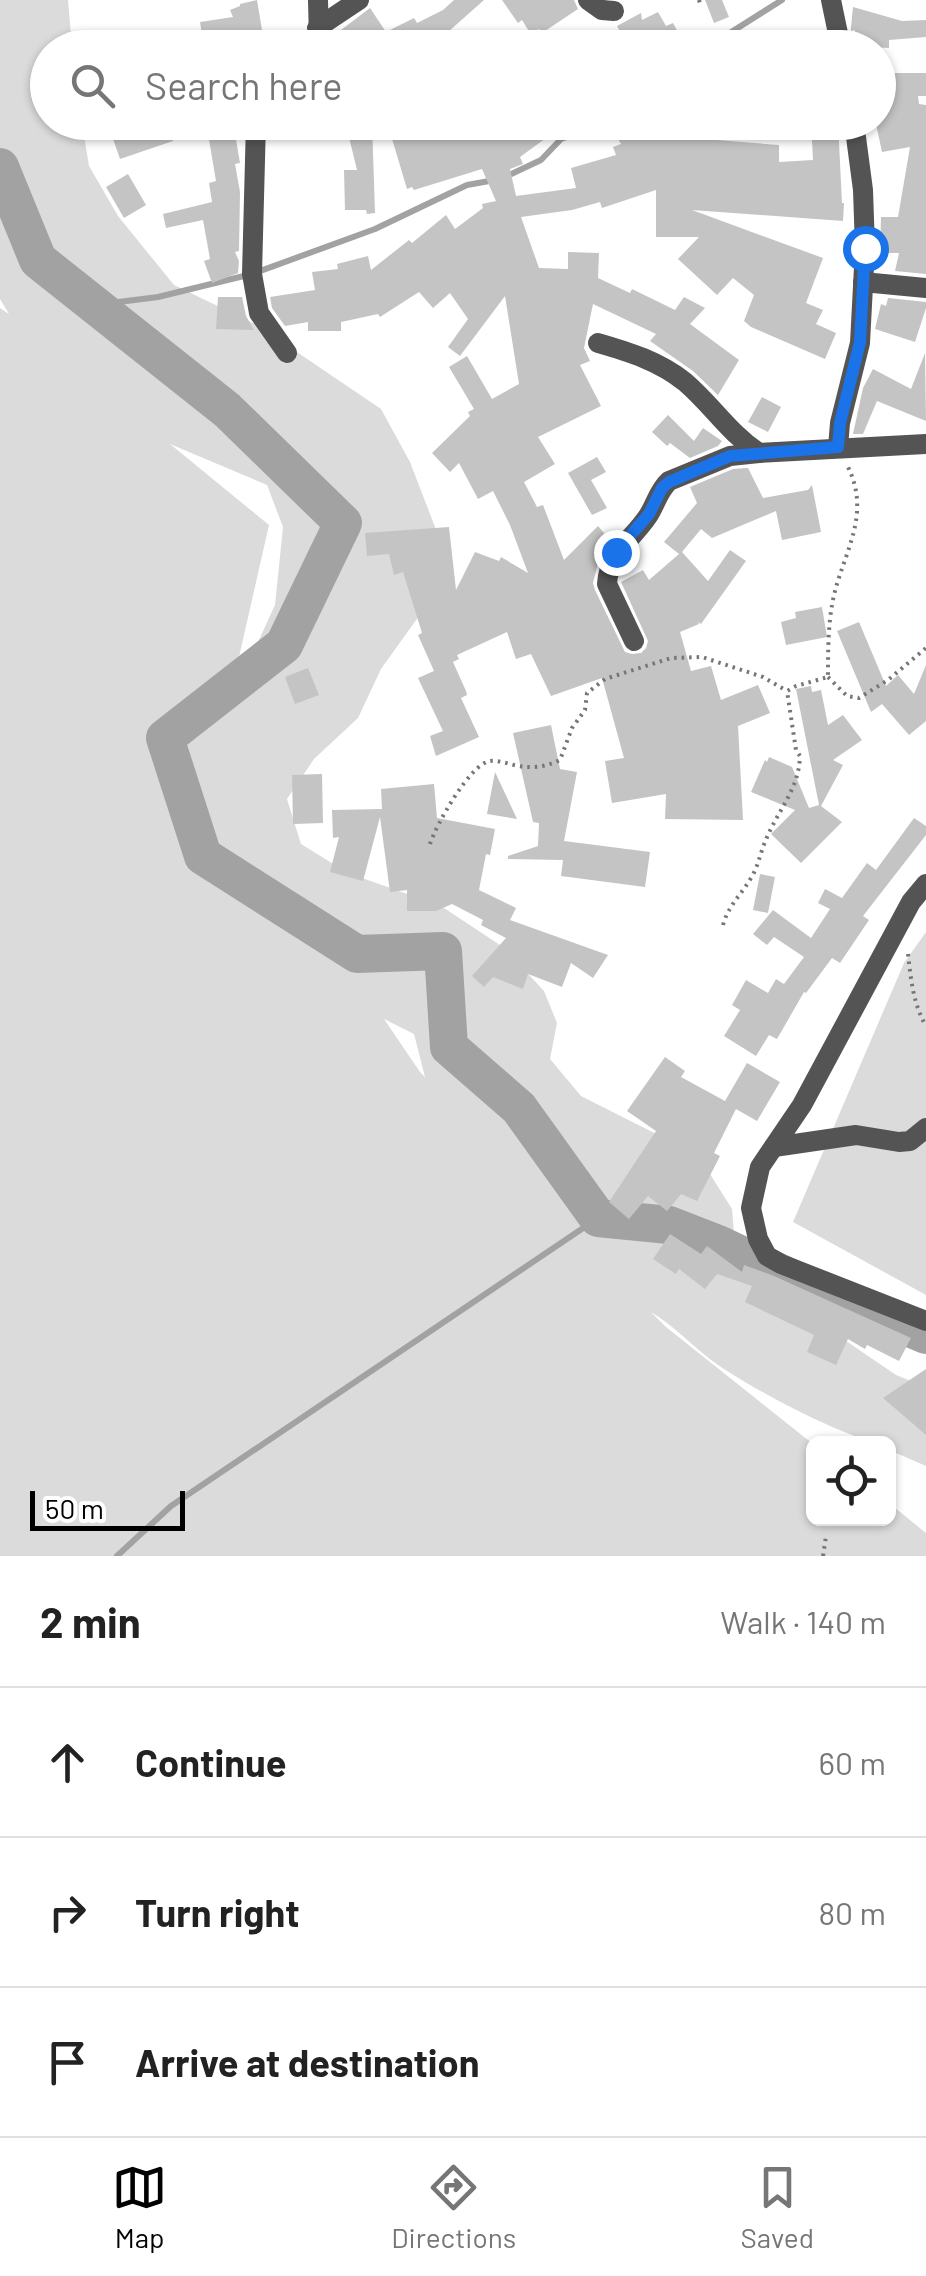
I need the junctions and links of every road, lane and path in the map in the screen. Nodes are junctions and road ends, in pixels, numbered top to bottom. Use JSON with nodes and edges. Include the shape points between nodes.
{"nodes":[{"id":1,"x":318,"y":0,"type":"edge"},
{"id":2,"x":358,"y":0,"type":"edge"},
{"id":3,"x":588,"y":0,"type":"edge"},
{"id":4,"x":832,"y":0,"type":"edge"},
{"id":5,"x":614,"y":11,"type":"dead end"},
{"id":6,"x":317,"y":30,"type":"edge"},
{"id":7,"x":325,"y":30,"type":"edge"},
{"id":8,"x":838,"y":30,"type":"edge"},
{"id":9,"x":256,"y":140,"type":"edge"},
{"id":10,"x":857,"y":140,"type":"edge"},
{"id":11,"x":863,"y":282,"type":"junction"},
{"id":12,"x":926,"y":288,"type":"edge"},
{"id":13,"x":598,"y":343,"type":"dead end"},
{"id":14,"x":287,"y":353,"type":"dead end"},
{"id":15,"x":926,"y":444,"type":"edge"},
{"id":16,"x":838,"y":447,"type":"junction"},
{"id":17,"x":759,"y":453,"type":"junction"},
{"id":18,"x":634,"y":641,"type":"dead end"},
{"id":19,"x":926,"y":648,"type":"edge"},
{"id":20,"x":828,"y":677,"type":"junction"},
{"id":21,"x":787,"y":692,"type":"junction"},
{"id":22,"x":430,"y":844,"type":"dead end"},
{"id":23,"x":926,"y":884,"type":"edge"},
{"id":24,"x":723,"y":925,"type":"dead end"},
{"id":25,"x":907,"y":948,"type":"dead end"},
{"id":26,"x":926,"y":1026,"type":"edge"},
{"id":27,"x":926,"y":1128,"type":"edge"},
{"id":28,"x":774,"y":1146,"type":"junction"},
{"id":29,"x":926,"y":1321,"type":"edge"},
{"id":30,"x":826,"y":1536,"type":"dead end"},
{"id":31,"x":823,"y":1556,"type":"edge"}],
"edges":[{"from":1,"to":6,"type":"street"},
{"from":2,"to":7,"type":"street"},
{"from":3,"to":5,"type":"street"},
{"from":4,"to":8,"type":"street"},
{"from":9,"to":14,"type":"street","via":[[252,274],[259,313]]},
{"from":10,"to":11,"type":"street","via":[[864,190]]},
{"from":11,"to":12,"type":"street"},
{"from":11,"to":16,"type":"street","via":[[860,342]]},
{"from":13,"to":17,"type":"street","via":[[640,356],[684,382]]},
{"from":15,"to":16,"type":"street"},
{"from":16,"to":17,"type":"street"},
{"from":16,"to":20,"type":"path","via":[[854,480],[858,521],[832,603]]},
{"from":17,"to":18,"type":"street","via":[[730,456],[669,482],[614,555],[607,584]]},
{"from":19,"to":20,"type":"path","via":[[858,698],[846,696]]},
{"from":20,"to":21,"type":"path"},
{"from":21,"to":22,"type":"path","via":[[702,656],[671,658],[605,679],[587,693],[560,760],[545,766],[481,764]]},
{"from":21,"to":24,"type":"path","via":[[798,775]]},
{"from":23,"to":28,"type":"street"},
{"from":25,"to":26,"type":"path","via":[[912,991]]},
{"from":27,"to":28,"type":"street","via":[[910,1141],[856,1135]]},
{"from":28,"to":29,"type":"street","via":[[760,1166],[752,1208],[767,1256]]},
{"from":30,"to":31,"type":"path"}]}
